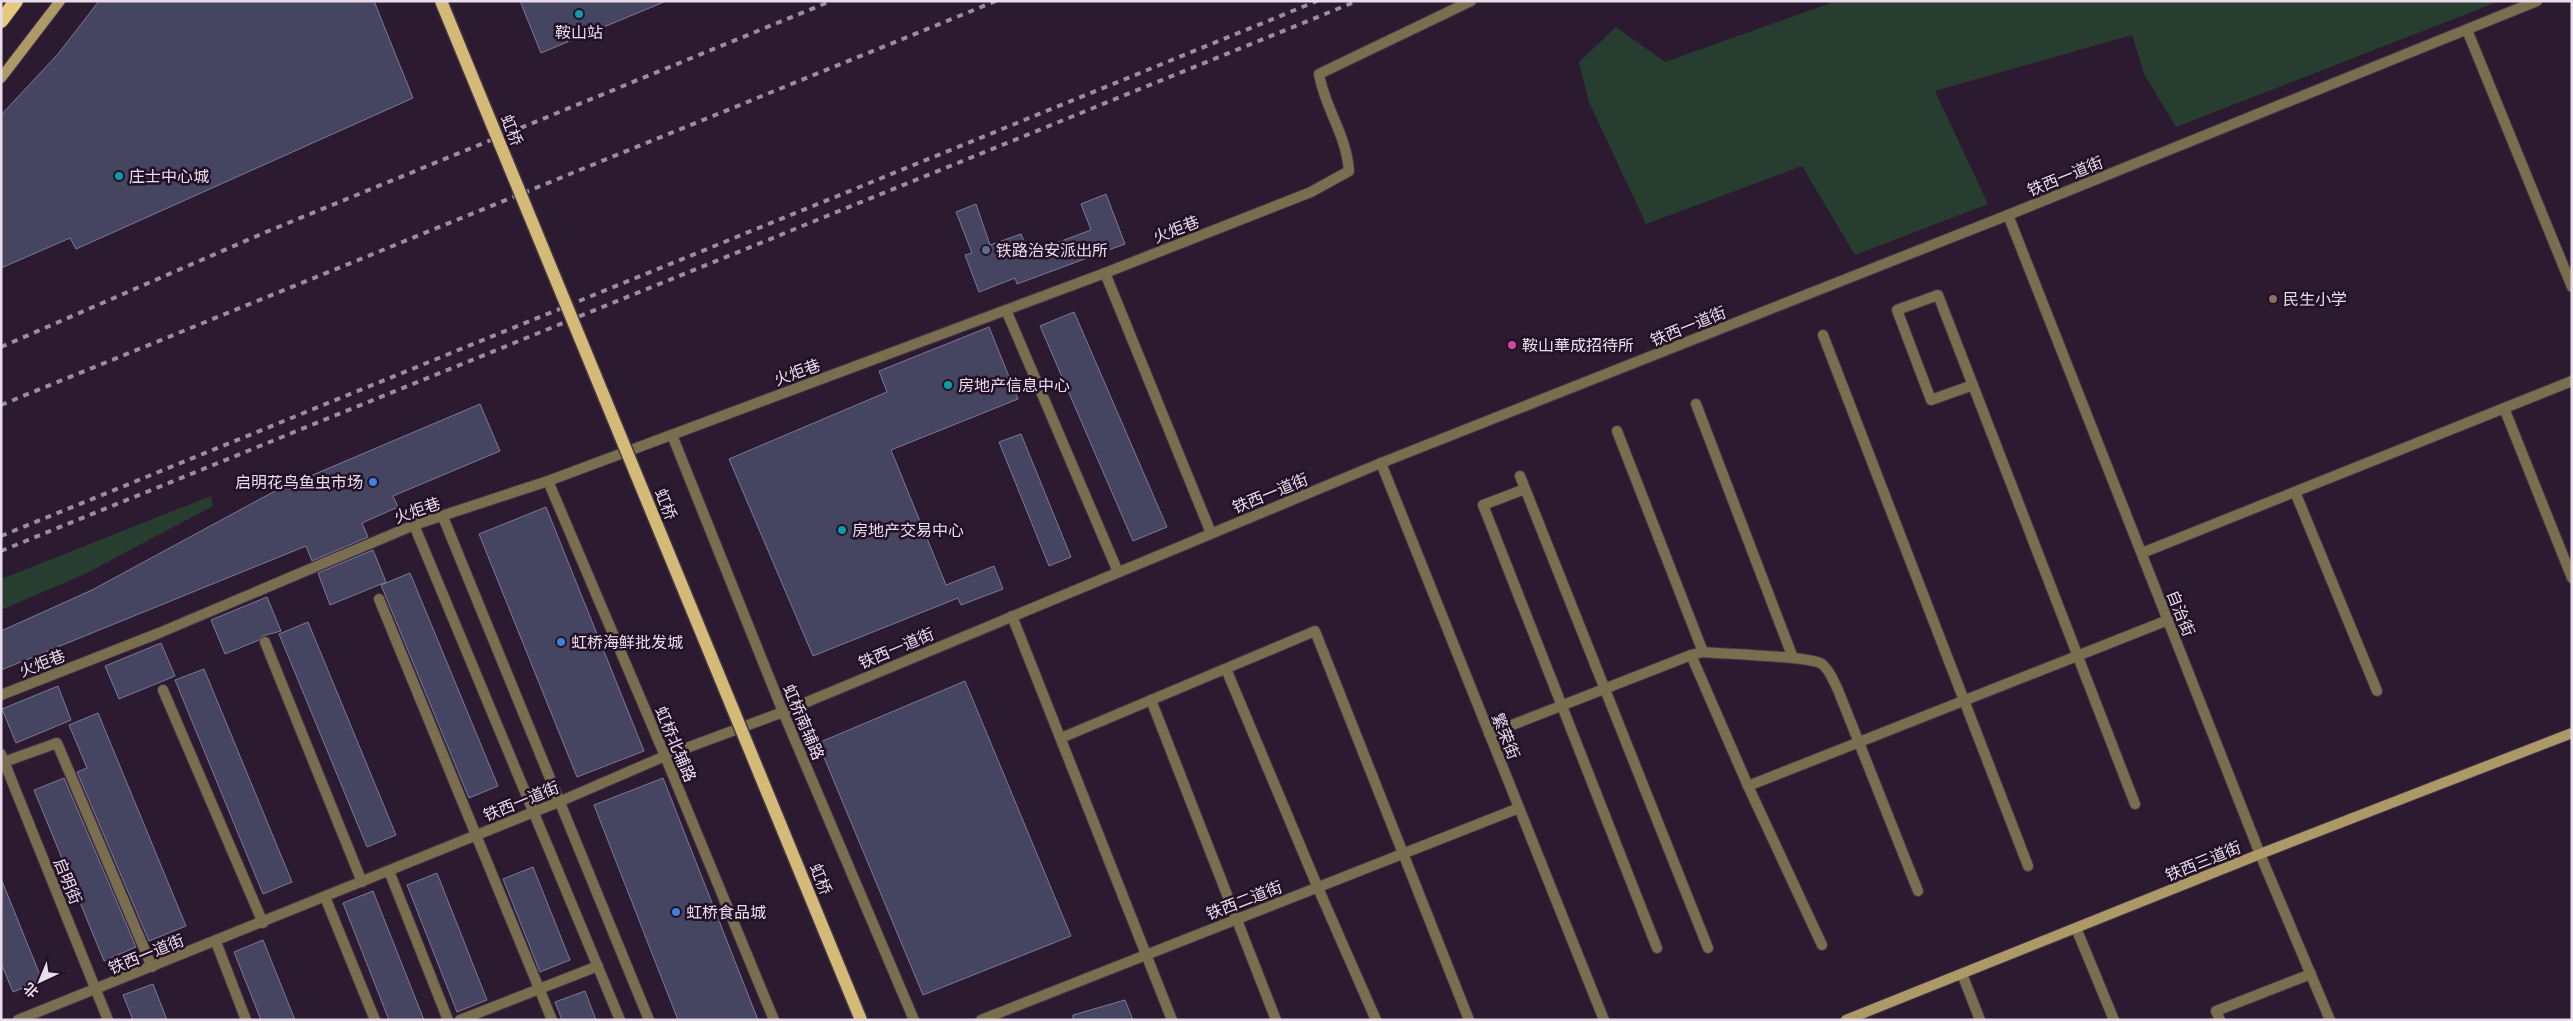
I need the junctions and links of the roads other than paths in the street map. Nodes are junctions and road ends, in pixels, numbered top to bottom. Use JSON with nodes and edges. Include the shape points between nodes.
{"nodes":[{"id":1,"x":6,"y":1,"type":"edge"},
{"id":2,"x":16,"y":1,"type":"edge"},
{"id":3,"x":60,"y":1,"type":"edge"},
{"id":4,"x":441,"y":1,"type":"edge"},
{"id":5,"x":1471,"y":1,"type":"edge"},
{"id":6,"x":2537,"y":1,"type":"edge"},
{"id":7,"x":1,"y":6,"type":"edge"},
{"id":8,"x":1,"y":21,"type":"edge"},
{"id":9,"x":2467,"y":30,"type":"junction"},
{"id":10,"x":1,"y":78,"type":"edge"},
{"id":11,"x":2008,"y":215,"type":"junction"},
{"id":12,"x":1105,"y":273,"type":"junction"},
{"id":13,"x":2572,"y":286,"type":"edge"},
{"id":14,"x":1006,"y":310,"type":"junction"},
{"id":15,"x":1823,"y":335,"type":"dead end"},
{"id":16,"x":2572,"y":381,"type":"edge"},
{"id":17,"x":1973,"y":385,"type":"junction"},
{"id":18,"x":1696,"y":404,"type":"dead end"},
{"id":19,"x":2504,"y":408,"type":"junction"},
{"id":20,"x":1616,"y":431,"type":"dead end"},
{"id":21,"x":672,"y":435,"type":"junction"},
{"id":22,"x":1381,"y":463,"type":"junction"},
{"id":23,"x":1520,"y":476,"type":"dead end"},
{"id":24,"x":548,"y":481,"type":"junction"},
{"id":25,"x":1525,"y":489,"type":"junction"},
{"id":26,"x":2295,"y":492,"type":"junction"},
{"id":27,"x":443,"y":517,"type":"junction"},
{"id":28,"x":414,"y":525,"type":"junction"},
{"id":29,"x":1211,"y":533,"type":"junction"},
{"id":30,"x":2142,"y":553,"type":"junction"},
{"id":31,"x":1118,"y":572,"type":"junction"},
{"id":32,"x":2572,"y":578,"type":"edge"},
{"id":33,"x":379,"y":599,"type":"dead end"},
{"id":34,"x":1012,"y":616,"type":"junction"},
{"id":35,"x":2168,"y":620,"type":"junction"},
{"id":36,"x":265,"y":642,"type":"dead end"},
{"id":37,"x":1703,"y":652,"type":"junction"},
{"id":38,"x":1691,"y":655,"type":"junction"},
{"id":39,"x":2078,"y":656,"type":"junction"},
{"id":40,"x":1794,"y":658,"type":"junction"},
{"id":41,"x":1226,"y":669,"type":"junction"},
{"id":42,"x":1606,"y":688,"type":"junction"},
{"id":43,"x":163,"y":690,"type":"dead end"},
{"id":44,"x":2377,"y":692,"type":"dead end"},
{"id":45,"x":1,"y":695,"type":"edge"},
{"id":46,"x":1151,"y":700,"type":"junction"},
{"id":47,"x":1964,"y":700,"type":"junction"},
{"id":48,"x":1562,"y":706,"type":"junction"},
{"id":49,"x":783,"y":712,"type":"junction"},
{"id":50,"x":2572,"y":733,"type":"edge"},
{"id":51,"x":1489,"y":734,"type":"junction"},
{"id":52,"x":1061,"y":738,"type":"junction"},
{"id":53,"x":1859,"y":742,"type":"junction"},
{"id":54,"x":665,"y":756,"type":"junction"},
{"id":55,"x":3,"y":758,"type":"edge"},
{"id":56,"x":1748,"y":786,"type":"junction"},
{"id":57,"x":561,"y":801,"type":"junction"},
{"id":58,"x":2135,"y":804,"type":"dead end"},
{"id":59,"x":1519,"y":808,"type":"junction"},
{"id":60,"x":534,"y":812,"type":"junction"},
{"id":61,"x":476,"y":836,"type":"junction"},
{"id":62,"x":1403,"y":854,"type":"junction"},
{"id":63,"x":2260,"y":854,"type":"junction"},
{"id":64,"x":2028,"y":866,"type":"dead end"},
{"id":65,"x":389,"y":871,"type":"junction"},
{"id":66,"x":362,"y":882,"type":"junction"},
{"id":67,"x":1318,"y":888,"type":"junction"},
{"id":68,"x":1918,"y":891,"type":"dead end"},
{"id":69,"x":325,"y":897,"type":"junction"},
{"id":70,"x":1235,"y":920,"type":"junction"},
{"id":71,"x":263,"y":923,"type":"junction"},
{"id":72,"x":2076,"y":928,"type":"junction"},
{"id":73,"x":216,"y":942,"type":"junction"},
{"id":74,"x":1822,"y":945,"type":"dead end"},
{"id":75,"x":1657,"y":948,"type":"dead end"},
{"id":76,"x":1708,"y":948,"type":"dead end"},
{"id":77,"x":1146,"y":955,"type":"junction"},
{"id":78,"x":598,"y":966,"type":"junction"},
{"id":79,"x":152,"y":967,"type":"junction"},
{"id":80,"x":1962,"y":974,"type":"junction"},
{"id":81,"x":2311,"y":974,"type":"junction"},
{"id":82,"x":539,"y":988,"type":"junction"},
{"id":83,"x":96,"y":990,"type":"junction"},
{"id":84,"x":1850,"y":1019,"type":"edge"},
{"id":85,"x":18,"y":1020,"type":"edge"},
{"id":86,"x":108,"y":1020,"type":"edge"},
{"id":87,"x":246,"y":1020,"type":"edge"},
{"id":88,"x":375,"y":1020,"type":"edge"},
{"id":89,"x":448,"y":1020,"type":"edge"},
{"id":90,"x":460,"y":1020,"type":"edge"},
{"id":91,"x":552,"y":1020,"type":"edge"},
{"id":92,"x":620,"y":1020,"type":"edge"},
{"id":93,"x":649,"y":1020,"type":"edge"},
{"id":94,"x":774,"y":1020,"type":"edge"},
{"id":95,"x":861,"y":1020,"type":"edge"},
{"id":96,"x":914,"y":1020,"type":"edge"},
{"id":97,"x":981,"y":1020,"type":"edge"},
{"id":98,"x":1172,"y":1020,"type":"edge"},
{"id":99,"x":1276,"y":1020,"type":"edge"},
{"id":100,"x":1376,"y":1020,"type":"edge"},
{"id":101,"x":1469,"y":1020,"type":"edge"},
{"id":102,"x":1604,"y":1020,"type":"edge"},
{"id":103,"x":1980,"y":1020,"type":"edge"},
{"id":104,"x":2114,"y":1020,"type":"edge"},
{"id":105,"x":2220,"y":1020,"type":"edge"},
{"id":106,"x":2330,"y":1020,"type":"edge"}],
"edges":[{"from":1,"to":7,"type":"highway"},
{"from":2,"to":8,"type":"highway"},
{"from":3,"to":10,"type":"main road"},
{"from":4,"to":95,"type":"main road","name":"虹桥","bridge":true},
{"from":5,"to":12,"type":"street","name":"火炬巷","via":[[1319,74],[1322,92],[1332,109],[1347,151],[1349,171],[1311,192]]},
{"from":6,"to":9,"type":"street","name":"铁西一道街"},
{"from":9,"to":11,"type":"street","name":"铁西一道街"},
{"from":9,"to":13,"type":"street"},
{"from":11,"to":22,"type":"street","name":"铁西一道街"},
{"from":11,"to":30,"type":"street","name":"自治街"},
{"from":12,"to":14,"type":"street","name":"火炬巷"},
{"from":12,"to":29,"type":"street"},
{"from":14,"to":21,"type":"street","name":"火炬巷"},
{"from":14,"to":31,"type":"street"},
{"from":15,"to":47,"type":"street"},
{"from":16,"to":19,"type":"street"},
{"from":17,"to":17,"type":"street","via":[[1938,295],[1897,310],[1931,400]]},
{"from":17,"to":39,"type":"street"},
{"from":18,"to":40,"type":"street"},
{"from":19,"to":26,"type":"street"},
{"from":19,"to":32,"type":"street"},
{"from":20,"to":37,"type":"street"},
{"from":21,"to":24,"type":"street","name":"火炬巷"},
{"from":21,"to":49,"type":"street","name":"虹桥南辅路"},
{"from":22,"to":29,"type":"street","name":"铁西一道街"},
{"from":22,"to":51,"type":"street","name":"繁荣街"},
{"from":23,"to":25,"type":"street"},
{"from":24,"to":27,"type":"street","name":"火炬巷"},
{"from":24,"to":54,"type":"street","name":"虹桥北辅路"},
{"from":25,"to":42,"type":"street"},
{"from":25,"to":48,"type":"street","via":[[1483,505]]},
{"from":26,"to":30,"type":"street"},
{"from":26,"to":44,"type":"street"},
{"from":27,"to":28,"type":"street","name":"火炬巷"},
{"from":27,"to":57,"type":"street"},
{"from":28,"to":45,"type":"street","name":"火炬巷","via":[[159,633]]},
{"from":28,"to":60,"type":"street"},
{"from":29,"to":31,"type":"street","name":"铁西一道街"},
{"from":30,"to":35,"type":"street","name":"自治街"},
{"from":31,"to":34,"type":"street","name":"铁西一道街"},
{"from":33,"to":61,"type":"street"},
{"from":34,"to":49,"type":"street","name":"铁西一道街"},
{"from":34,"to":52,"type":"street"},
{"from":35,"to":39,"type":"street"},
{"from":35,"to":63,"type":"street","name":"自治街"},
{"from":36,"to":66,"type":"street"},
{"from":37,"to":38,"type":"street"},
{"from":37,"to":40,"type":"street"},
{"from":38,"to":42,"type":"street"},
{"from":38,"to":56,"type":"street"},
{"from":39,"to":47,"type":"street"},
{"from":39,"to":58,"type":"street"},
{"from":40,"to":53,"type":"street","via":[[1821,664],[1830,675]]},
{"from":41,"to":46,"type":"street"},
{"from":41,"to":62,"type":"street","via":[[1315,631]]},
{"from":41,"to":67,"type":"street"},
{"from":42,"to":48,"type":"street"},
{"from":42,"to":76,"type":"street"},
{"from":43,"to":71,"type":"street"},
{"from":46,"to":52,"type":"street"},
{"from":46,"to":70,"type":"street"},
{"from":47,"to":53,"type":"street"},
{"from":47,"to":64,"type":"street"},
{"from":48,"to":51,"type":"street"},
{"from":48,"to":75,"type":"street"},
{"from":49,"to":54,"type":"street","name":"铁西一道街"},
{"from":49,"to":96,"type":"street","name":"虹桥南辅路"},
{"from":50,"to":63,"type":"main road","name":"铁西三道街"},
{"from":51,"to":59,"type":"street","name":"繁荣街"},
{"from":52,"to":77,"type":"street"},
{"from":53,"to":56,"type":"street"},
{"from":53,"to":68,"type":"street"},
{"from":54,"to":57,"type":"street","name":"铁西一道街"},
{"from":54,"to":94,"type":"street","name":"虹桥北辅路"},
{"from":55,"to":79,"type":"street","via":[[57,743]]},
{"from":55,"to":83,"type":"street","name":"启明街"},
{"from":56,"to":74,"type":"street"},
{"from":57,"to":60,"type":"street","name":"铁西一道街"},
{"from":57,"to":93,"type":"street"},
{"from":59,"to":62,"type":"street","name":"铁西二道街"},
{"from":59,"to":102,"type":"street","name":"繁荣街"},
{"from":60,"to":61,"type":"street","name":"铁西一道街"},
{"from":60,"to":78,"type":"street"},
{"from":61,"to":65,"type":"street","name":"铁西一道街"},
{"from":61,"to":82,"type":"street"},
{"from":62,"to":67,"type":"street","name":"铁西二道街"},
{"from":62,"to":101,"type":"street"},
{"from":63,"to":72,"type":"main road","name":"铁西三道街"},
{"from":63,"to":81,"type":"street","name":"自治街"},
{"from":65,"to":66,"type":"street","name":"铁西一道街"},
{"from":65,"to":89,"type":"street"},
{"from":66,"to":69,"type":"street","name":"铁西一道街"},
{"from":67,"to":70,"type":"street","name":"铁西二道街"},
{"from":67,"to":100,"type":"street"},
{"from":69,"to":71,"type":"street","name":"铁西一道街"},
{"from":69,"to":88,"type":"street"},
{"from":70,"to":77,"type":"street","name":"铁西二道街"},
{"from":70,"to":99,"type":"street"},
{"from":71,"to":73,"type":"street","name":"铁西一道街"},
{"from":72,"to":80,"type":"main road","name":"铁西三道街"},
{"from":72,"to":104,"type":"street"},
{"from":73,"to":79,"type":"street","name":"铁西一道街"},
{"from":73,"to":87,"type":"street"},
{"from":77,"to":97,"type":"street","name":"铁西二道街"},
{"from":77,"to":98,"type":"street"},
{"from":78,"to":82,"type":"street"},
{"from":78,"to":92,"type":"street"},
{"from":79,"to":83,"type":"street","name":"铁西一道街"},
{"from":80,"to":84,"type":"main road","name":"铁西三道街"},
{"from":80,"to":103,"type":"street"},
{"from":81,"to":105,"type":"street","via":[[2216,1011]]},
{"from":81,"to":106,"type":"street","name":"自治街"},
{"from":82,"to":90,"type":"street"},
{"from":82,"to":91,"type":"street"},
{"from":83,"to":85,"type":"street","name":"铁西一道街"},
{"from":83,"to":86,"type":"street","name":"启明街"}]}
